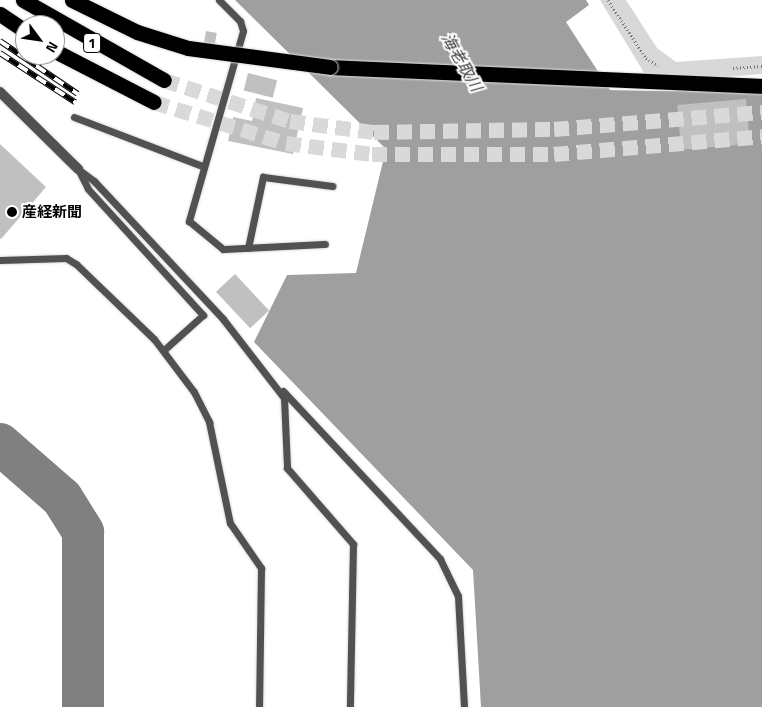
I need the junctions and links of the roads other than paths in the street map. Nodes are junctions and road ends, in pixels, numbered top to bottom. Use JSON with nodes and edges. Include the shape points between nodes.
{"nodes":[{"id":1,"x":23,"y":0,"type":"edge"},
{"id":2,"x":72,"y":0,"type":"edge"},
{"id":3,"x":219,"y":0,"type":"edge"},
{"id":4,"x":0,"y":14,"type":"edge"},
{"id":5,"x":15,"y":24,"type":"edge"},
{"id":6,"x":65,"y":56,"type":"edge"},
{"id":7,"x":164,"y":80,"type":"tunnel mouth"},
{"id":8,"x":762,"y":86,"type":"edge"},
{"id":9,"x":0,"y":92,"type":"edge"},
{"id":10,"x":154,"y":102,"type":"tunnel mouth"},
{"id":11,"x":74,"y":118,"type":"dead end"},
{"id":12,"x":202,"y":166,"type":"junction"},
{"id":13,"x":78,"y":169,"type":"junction"},
{"id":14,"x":332,"y":186,"type":"dead end"},
{"id":15,"x":325,"y":244,"type":"dead end"},
{"id":16,"x":248,"y":248,"type":"junction"},
{"id":17,"x":0,"y":260,"type":"edge"},
{"id":18,"x":164,"y":350,"type":"junction"},
{"id":19,"x":274,"y":381,"type":"junction"},
{"id":20,"x":259,"y":707,"type":"edge"},
{"id":21,"x":350,"y":707,"type":"edge"},
{"id":22,"x":464,"y":707,"type":"edge"}],
"edges":[{"from":1,"to":7,"type":"highway","number":"1"},
{"from":2,"to":8,"type":"highway","bridge":true,"via":[[137,32],[236,57],[330,67]]},
{"from":3,"to":12,"type":"lane","via":[[240,21],[243,31]]},
{"from":4,"to":5,"type":"highway"},
{"from":6,"to":10,"type":"highway","number":"1"},
{"from":9,"to":13,"type":"street"},
{"from":11,"to":12,"type":"lane"},
{"from":12,"to":16,"type":"lane","via":[[189,221],[223,249]]},
{"from":13,"to":18,"type":"lane","via":[[88,189],[202,315]]},
{"from":13,"to":19,"type":"lane","via":[[94,180],[223,319]]},
{"from":14,"to":16,"type":"lane","via":[[262,177]]},
{"from":15,"to":16,"type":"lane"},
{"from":17,"to":18,"type":"lane","via":[[66,258]]},
{"from":18,"to":20,"type":"lane","via":[[190,384],[209,422],[230,523],[261,568]]},
{"from":19,"to":21,"type":"lane","via":[[288,417],[287,468],[353,544]]},
{"from":19,"to":22,"type":"lane","via":[[440,559],[458,596]]}]}
